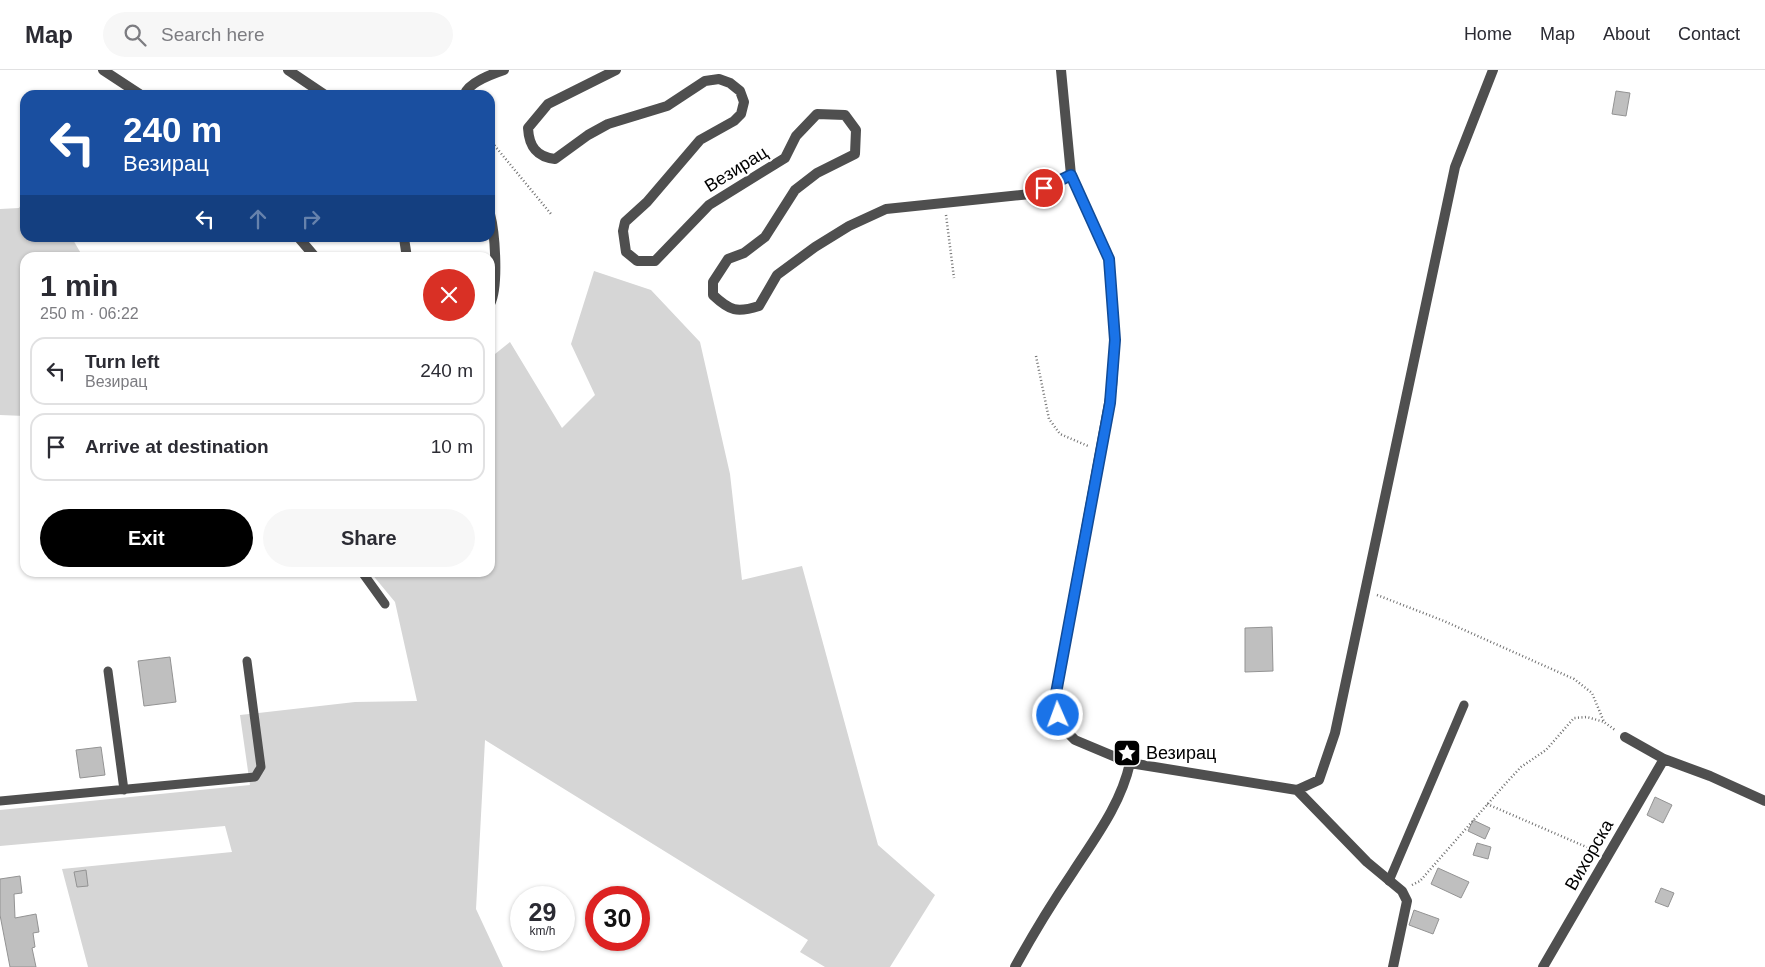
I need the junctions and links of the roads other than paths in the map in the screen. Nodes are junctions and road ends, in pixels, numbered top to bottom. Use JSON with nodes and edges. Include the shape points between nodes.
{"nodes":[{"id":1,"x":103,"y":70,"type":"edge"},
{"id":2,"x":288,"y":70,"type":"edge"},
{"id":3,"x":504,"y":70,"type":"edge"},
{"id":4,"x":616,"y":70,"type":"edge"},
{"id":5,"x":1061,"y":70,"type":"edge"},
{"id":6,"x":1493,"y":70,"type":"edge"},
{"id":7,"x":133,"y":90,"type":"edge"},
{"id":8,"x":318,"y":90,"type":"edge"},
{"id":9,"x":466,"y":90,"type":"edge"},
{"id":10,"x":1071,"y":175,"type":"junction"},
{"id":11,"x":302,"y":242,"type":"edge"},
{"id":12,"x":311,"y":252,"type":"edge"},
{"id":13,"x":366,"y":577,"type":"edge"},
{"id":14,"x":385,"y":604,"type":"dead end"},
{"id":15,"x":247,"y":661,"type":"dead end"},
{"id":16,"x":108,"y":671,"type":"dead end"},
{"id":17,"x":1464,"y":705,"type":"dead end"},
{"id":18,"x":1625,"y":736,"type":"dead end"},
{"id":19,"x":1664,"y":759,"type":"junction"},
{"id":20,"x":1130,"y":764,"type":"junction"},
{"id":21,"x":124,"y":790,"type":"junction"},
{"id":22,"x":1297,"y":790,"type":"junction"},
{"id":23,"x":0,"y":801,"type":"edge"},
{"id":24,"x":1765,"y":801,"type":"edge"},
{"id":25,"x":1389,"y":881,"type":"junction"},
{"id":26,"x":1015,"y":967,"type":"edge"},
{"id":27,"x":1393,"y":967,"type":"edge"},
{"id":28,"x":1543,"y":967,"type":"edge"}],
"edges":[{"from":1,"to":7,"type":"street"},
{"from":2,"to":8,"type":"street"},
{"from":3,"to":9,"type":"street","via":[[489,75]]},
{"from":4,"to":10,"type":"street","name":"Везирац","via":[[548,104],[528,128],[529,142],[534,150],[544,158],[555,158],[608,124],[667,106],[704,81],[719,79],[730,83],[740,91],[744,102],[741,114],[700,140],[647,202],[625,222],[626,252],[637,261],[655,261],[709,205],[785,158],[796,136],[817,114],[845,115],[856,130],[855,154],[817,173],[795,190],[765,236],[744,253],[728,258],[712,282],[712,295],[722,304],[740,312],[759,306],[777,275],[815,247],[886,209],[1031,194]]},
{"from":5,"to":10,"type":"street"},
{"from":6,"to":22,"type":"street","via":[[1454,167],[1335,733],[1318,780]]},
{"from":10,"to":20,"type":"street","via":[[1109,259],[1115,340],[1112,387],[1102,450],[1054,704],[1061,726],[1075,740]]},
{"from":11,"to":12,"type":"street"},
{"from":13,"to":14,"type":"lane"},
{"from":15,"to":21,"type":"lane","via":[[261,767],[255,777]]},
{"from":16,"to":21,"type":"lane"},
{"from":17,"to":25,"type":"lane"},
{"from":18,"to":19,"type":"street"},
{"from":19,"to":24,"type":"street"},
{"from":19,"to":28,"type":"street","name":"Вихорска"},
{"from":20,"to":22,"type":"street"},
{"from":20,"to":26,"type":"street","via":[[1103,828]]},
{"from":21,"to":23,"type":"lane"},
{"from":22,"to":25,"type":"street"},
{"from":25,"to":27,"type":"street","via":[[1402,891],[1406,901]]}]}
